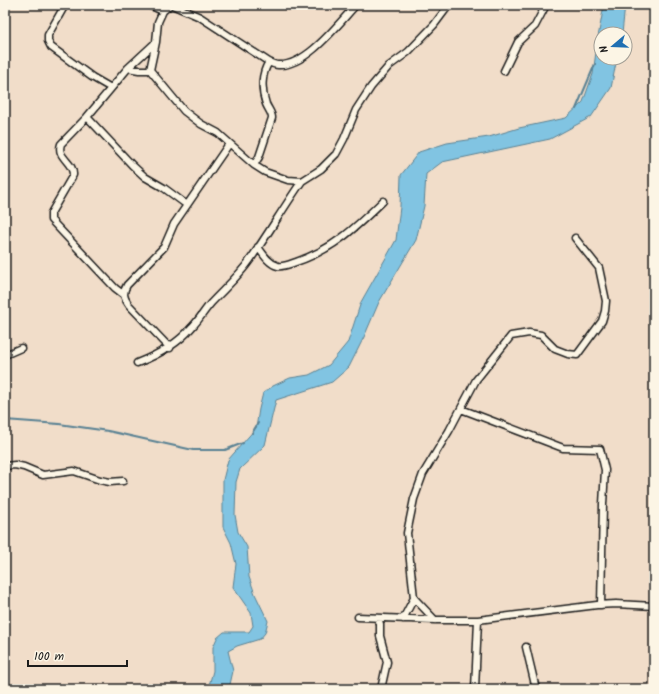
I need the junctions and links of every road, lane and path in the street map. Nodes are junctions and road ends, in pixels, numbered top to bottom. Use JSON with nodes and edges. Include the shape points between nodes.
{"nodes":[{"id":1,"x":65,"y":5,"type":"edge"},
{"id":2,"x":149,"y":5,"type":"edge"},
{"id":3,"x":171,"y":5,"type":"edge"},
{"id":4,"x":356,"y":5,"type":"edge"},
{"id":5,"x":449,"y":5,"type":"edge"},
{"id":6,"x":546,"y":5,"type":"edge"},
{"id":7,"x":163,"y":11,"type":"junction"},
{"id":8,"x":156,"y":42,"type":"junction"},
{"id":9,"x":269,"y":62,"type":"junction"},
{"id":10,"x":128,"y":68,"type":"junction"},
{"id":11,"x":150,"y":70,"type":"junction"},
{"id":12,"x":504,"y":71,"type":"dead end"},
{"id":13,"x":111,"y":88,"type":"junction"},
{"id":14,"x":87,"y":117,"type":"junction"},
{"id":15,"x":228,"y":144,"type":"junction"},
{"id":16,"x":254,"y":165,"type":"junction"},
{"id":17,"x":302,"y":181,"type":"junction"},
{"id":18,"x":383,"y":201,"type":"dead end"},
{"id":19,"x":187,"y":205,"type":"junction"},
{"id":20,"x":575,"y":238,"type":"dead end"},
{"id":21,"x":258,"y":247,"type":"junction"},
{"id":22,"x":124,"y":295,"type":"junction"},
{"id":23,"x":21,"y":348,"type":"dead end"},
{"id":24,"x":170,"y":348,"type":"junction"},
{"id":25,"x":5,"y":355,"type":"edge"},
{"id":26,"x":136,"y":363,"type":"dead end"},
{"id":27,"x":460,"y":410,"type":"junction"},
{"id":28,"x":5,"y":466,"type":"edge"},
{"id":29,"x":123,"y":480,"type":"dead end"},
{"id":30,"x":414,"y":598,"type":"junction"},
{"id":31,"x":601,"y":605,"type":"junction"},
{"id":32,"x":654,"y":606,"type":"edge"},
{"id":33,"x":358,"y":617,"type":"dead end"},
{"id":34,"x":378,"y":618,"type":"junction"},
{"id":35,"x":403,"y":619,"type":"junction"},
{"id":36,"x":435,"y":620,"type":"junction"},
{"id":37,"x":478,"y":620,"type":"junction"},
{"id":38,"x":526,"y":647,"type":"dead end"},
{"id":39,"x":381,"y":689,"type":"edge"},
{"id":40,"x":475,"y":689,"type":"edge"},
{"id":41,"x":536,"y":689,"type":"edge"}],
"edges":[{"from":1,"to":13,"type":"street","via":[[48,34],[51,47]]},
{"from":2,"to":7,"type":"street"},
{"from":3,"to":7,"type":"street"},
{"from":3,"to":9,"type":"street","via":[[200,17]]},
{"from":4,"to":9,"type":"street","via":[[311,51],[299,59],[277,65]]},
{"from":5,"to":17,"type":"street","via":[[434,25],[408,52],[389,66],[371,87],[356,110],[336,154],[321,169]]},
{"from":6,"to":12,"type":"street","via":[[535,26],[518,42]]},
{"from":7,"to":8,"type":"street","via":[[158,22]]},
{"from":8,"to":10,"type":"street"},
{"from":8,"to":11,"type":"street"},
{"from":9,"to":16,"type":"street","via":[[262,81],[264,98],[272,118]]},
{"from":10,"to":11,"type":"street"},
{"from":10,"to":13,"type":"street"},
{"from":11,"to":15,"type":"street","via":[[184,111],[218,133]]},
{"from":13,"to":14,"type":"street"},
{"from":14,"to":19,"type":"street","via":[[145,177]]},
{"from":14,"to":22,"type":"street","via":[[59,149],[71,167],[73,175],[50,217]]},
{"from":15,"to":16,"type":"street"},
{"from":15,"to":19,"type":"street"},
{"from":16,"to":17,"type":"street","via":[[288,180]]},
{"from":17,"to":21,"type":"street"},
{"from":18,"to":21,"type":"street","via":[[354,230],[319,253],[287,266],[276,266],[266,259]]},
{"from":19,"to":22,"type":"street","via":[[174,224],[164,247],[127,285]]},
{"from":20,"to":27,"type":"street","via":[[599,268],[606,301],[602,321],[577,355],[554,349],[541,335],[529,333],[511,336],[476,380]]},
{"from":21,"to":24,"type":"street","via":[[234,280],[192,328]]},
{"from":22,"to":24,"type":"street","via":[[129,306]]},
{"from":23,"to":25,"type":"street"},
{"from":24,"to":26,"type":"street"},
{"from":27,"to":30,"type":"street","via":[[423,474],[408,521]]},
{"from":27,"to":31,"type":"street","via":[[563,448],[600,449],[605,470]]},
{"from":28,"to":29,"type":"street","via":[[24,467],[43,476],[74,471],[110,482]]},
{"from":30,"to":35,"type":"street"},
{"from":30,"to":36,"type":"street"},
{"from":31,"to":32,"type":"street"},
{"from":31,"to":37,"type":"street"},
{"from":33,"to":34,"type":"street"},
{"from":34,"to":35,"type":"street"},
{"from":34,"to":39,"type":"street","via":[[387,662]]},
{"from":35,"to":36,"type":"street"},
{"from":36,"to":37,"type":"street"},
{"from":37,"to":40,"type":"street"},
{"from":38,"to":41,"type":"street"}]}
